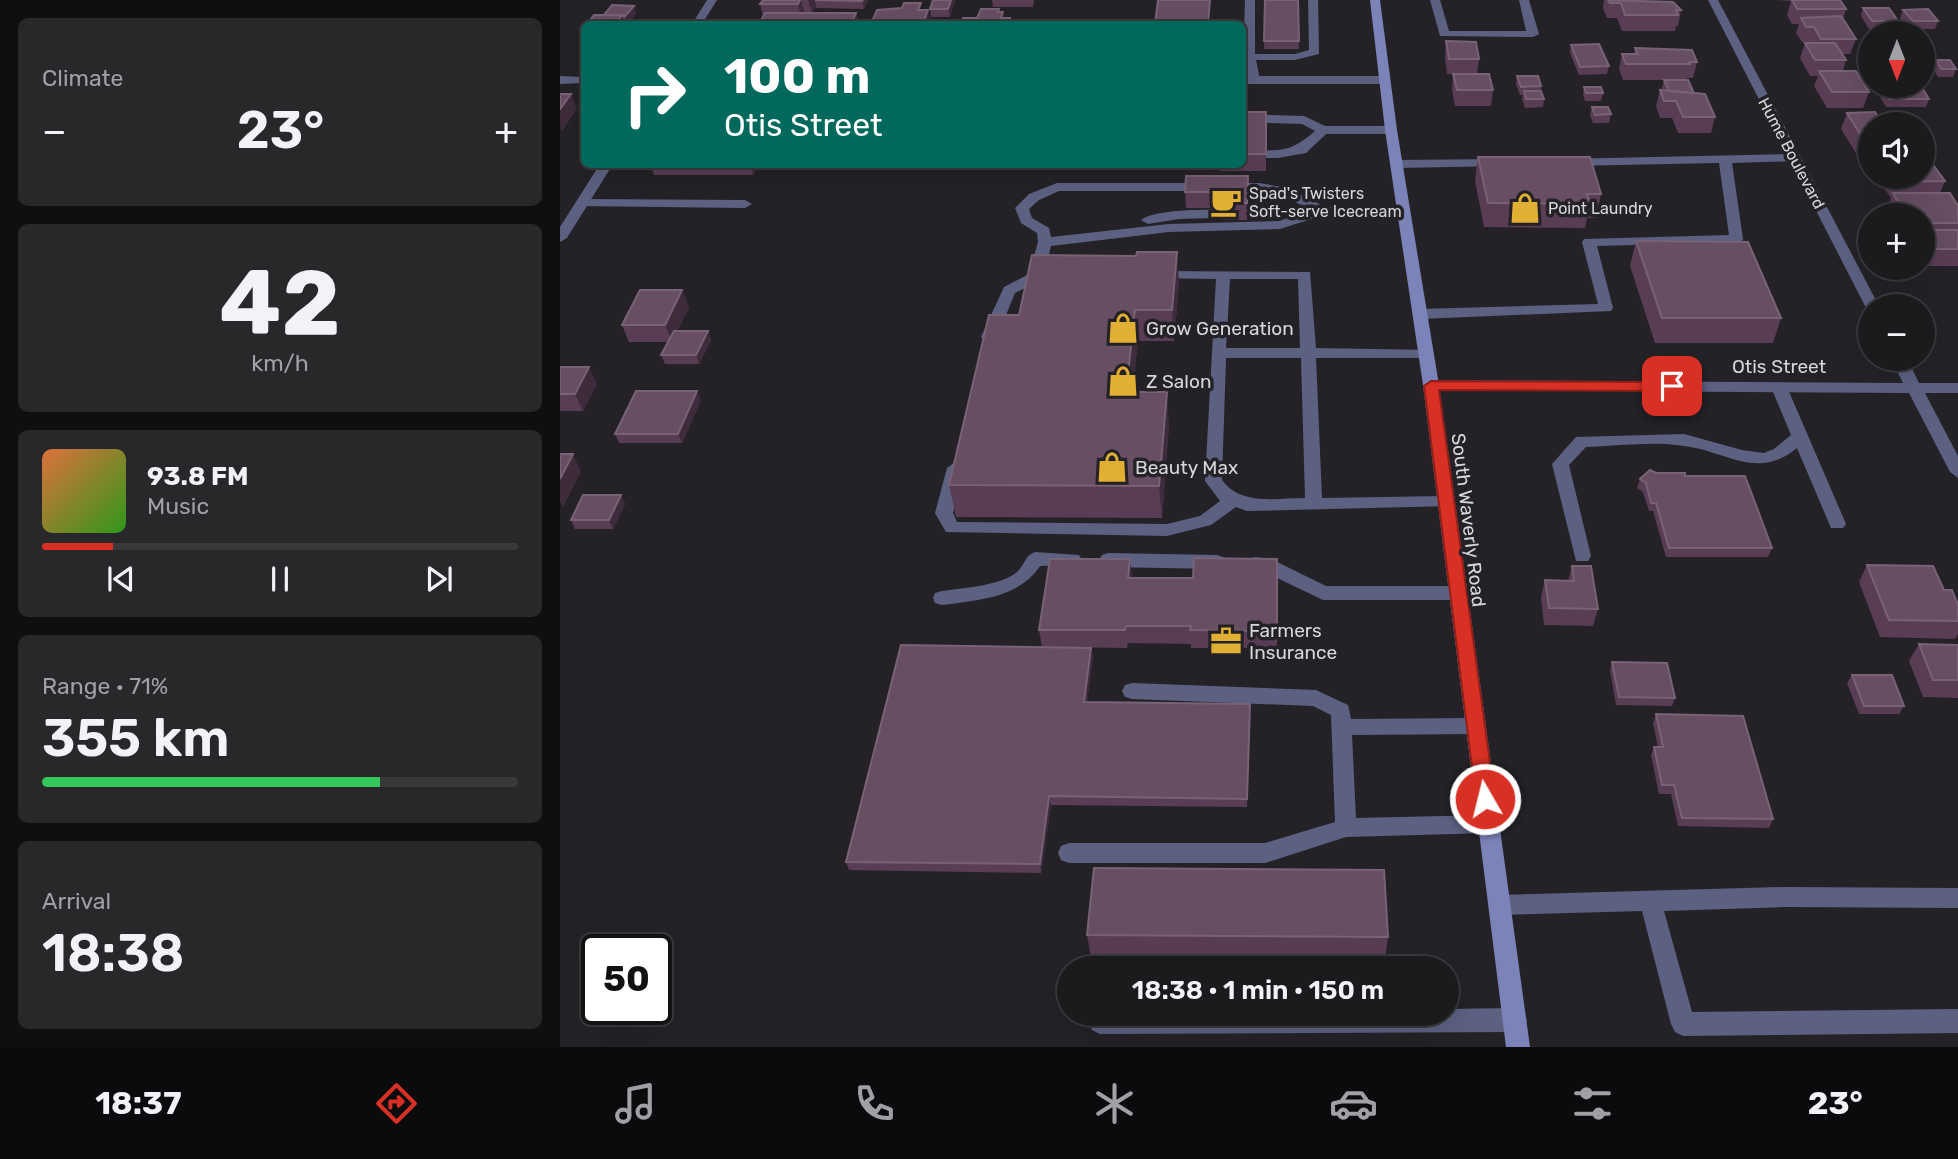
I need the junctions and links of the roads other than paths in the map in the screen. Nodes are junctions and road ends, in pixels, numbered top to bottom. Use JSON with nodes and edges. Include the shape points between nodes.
{"nodes":[{"id":1,"x":712,"y":0,"type":"edge"},
{"id":2,"x":1250,"y":0,"type":"edge"},
{"id":3,"x":1313,"y":0,"type":"edge"},
{"id":4,"x":1376,"y":0,"type":"edge"},
{"id":5,"x":1435,"y":0,"type":"edge"},
{"id":6,"x":1524,"y":0,"type":"edge"},
{"id":7,"x":1713,"y":0,"type":"edge"},
{"id":8,"x":699,"y":21,"type":"edge"},
{"id":9,"x":1250,"y":57,"type":"junction"},
{"id":10,"x":560,"y":79,"type":"edge"},
{"id":11,"x":581,"y":80,"type":"edge"},
{"id":12,"x":1248,"y":80,"type":"edge"},
{"id":13,"x":1384,"y":80,"type":"junction"},
{"id":14,"x":1246,"y":118,"type":"edge"},
{"id":15,"x":1322,"y":130,"type":"junction"},
{"id":16,"x":1391,"y":130,"type":"junction"},
{"id":17,"x":1246,"y":154,"type":"edge"},
{"id":18,"x":1795,"y":158,"type":"junction"},
{"id":19,"x":1725,"y":159,"type":"junction"},
{"id":20,"x":1520,"y":162,"type":"edge"},
{"id":21,"x":1547,"y":162,"type":"edge"},
{"id":22,"x":1396,"y":164,"type":"junction"},
{"id":23,"x":605,"y":168,"type":"edge"},
{"id":24,"x":583,"y":203,"type":"junction"},
{"id":25,"x":745,"y":204,"type":"dead end"},
{"id":26,"x":1404,"y":212,"type":"junction"},
{"id":27,"x":1319,"y":213,"type":"junction"},
{"id":28,"x":1044,"y":237,"type":"junction"},
{"id":29,"x":560,"y":238,"type":"edge"},
{"id":30,"x":1142,"y":275,"type":"edge"},
{"id":31,"x":1223,"y":275,"type":"junction"},
{"id":32,"x":1866,"y":294,"type":"edge"},
{"id":33,"x":1420,"y":314,"type":"junction"},
{"id":34,"x":984,"y":348,"type":"edge"},
{"id":35,"x":1218,"y":353,"type":"junction"},
{"id":36,"x":1308,"y":353,"type":"junction"},
{"id":37,"x":1426,"y":353,"type":"junction"},
{"id":38,"x":1905,"y":371,"type":"edge"},
{"id":39,"x":1431,"y":386,"type":"junction"},
{"id":40,"x":1779,"y":387,"type":"junction"},
{"id":41,"x":1958,"y":387,"type":"edge"},
{"id":42,"x":1914,"y":388,"type":"junction"},
{"id":43,"x":1800,"y":437,"type":"junction"},
{"id":44,"x":959,"y":450,"type":"edge"},
{"id":45,"x":1958,"y":472,"type":"edge"},
{"id":46,"x":1233,"y":501,"type":"junction"},
{"id":47,"x":1445,"y":502,"type":"junction"},
{"id":48,"x":1314,"y":504,"type":"junction"},
{"id":49,"x":1837,"y":524,"type":"dead end"},
{"id":50,"x":1582,"y":556,"type":"dead end"},
{"id":51,"x":1458,"y":593,"type":"junction"},
{"id":52,"x":942,"y":598,"type":"dead end"},
{"id":53,"x":1132,"y":691,"type":"dead end"},
{"id":54,"x":1475,"y":726,"type":"junction"},
{"id":55,"x":1342,"y":727,"type":"junction"},
{"id":56,"x":1489,"y":824,"type":"junction"},
{"id":57,"x":1346,"y":828,"type":"junction"},
{"id":58,"x":1069,"y":853,"type":"dead end"},
{"id":59,"x":1958,"y":898,"type":"edge"},
{"id":60,"x":1651,"y":902,"type":"junction"},
{"id":61,"x":1500,"y":905,"type":"junction"},
{"id":62,"x":1459,"y":1020,"type":"edge"},
{"id":63,"x":1515,"y":1020,"type":"junction"},
{"id":64,"x":1958,"y":1021,"type":"edge"},
{"id":65,"x":1518,"y":1047,"type":"edge"}],
"edges":[{"from":1,"to":8,"type":"street"},
{"from":2,"to":9,"type":"street"},
{"from":3,"to":9,"type":"street","via":[[1315,52]]},
{"from":4,"to":13,"type":"main road","name":"South Waverly Road"},
{"from":5,"to":6,"type":"street","via":[[1444,34],[1533,34]]},
{"from":7,"to":18,"type":"street","name":"Hume Boulevard"},
{"from":9,"to":12,"type":"street"},
{"from":10,"to":11,"type":"street"},
{"from":12,"to":13,"type":"street"},
{"from":13,"to":16,"type":"main road","name":"South Waverly Road"},
{"from":14,"to":15,"type":"street","via":[[1304,120]]},
{"from":15,"to":16,"type":"street"},
{"from":15,"to":17,"type":"street","via":[[1301,150]]},
{"from":16,"to":22,"type":"main road","name":"South Waverly Road"},
{"from":18,"to":19,"type":"street"},
{"from":18,"to":32,"type":"street","name":"Hume Boulevard"},
{"from":19,"to":21,"type":"street"},
{"from":19,"to":33,"type":"street","via":[[1736,239],[1589,242],[1606,308]]},
{"from":20,"to":22,"type":"street"},
{"from":22,"to":26,"type":"main road","name":"South Waverly Road"},
{"from":23,"to":24,"type":"street"},
{"from":24,"to":25,"type":"street"},
{"from":24,"to":29,"type":"street"},
{"from":26,"to":27,"type":"street"},
{"from":26,"to":33,"type":"main road","name":"South Waverly Road"},
{"from":27,"to":28,"type":"street","via":[[1280,225]]},
{"from":27,"to":28,"type":"street","via":[[1283,191],[1259,187],[1057,187],[1022,208],[1026,220]]},
{"from":28,"to":34,"type":"street","via":[[1042,276],[1009,290]]},
{"from":30,"to":31,"type":"street"},
{"from":31,"to":35,"type":"street"},
{"from":31,"to":36,"type":"street","via":[[1305,275]]},
{"from":33,"to":37,"type":"main road","name":"South Waverly Road"},
{"from":35,"to":36,"type":"street"},
{"from":35,"to":46,"type":"street","via":[[1213,481]]},
{"from":36,"to":37,"type":"street"},
{"from":36,"to":48,"type":"street"},
{"from":37,"to":39,"type":"main road","name":"South Waverly Road"},
{"from":38,"to":42,"type":"street"},
{"from":39,"to":40,"type":"street","name":"Otis Street"},
{"from":39,"to":47,"type":"main road","name":"South Waverly Road"},
{"from":40,"to":42,"type":"street","name":"Otis Street"},
{"from":40,"to":43,"type":"street"},
{"from":41,"to":42,"type":"street","name":"Otis Street"},
{"from":42,"to":45,"type":"street"},
{"from":43,"to":49,"type":"street"},
{"from":43,"to":50,"type":"street","via":[[1765,459],[1684,440],[1582,441],[1560,464]]},
{"from":44,"to":46,"type":"street","via":[[944,513],[952,528],[1167,530],[1205,522]]},
{"from":46,"to":48,"type":"street"},
{"from":47,"to":48,"type":"street"},
{"from":47,"to":51,"type":"main road","name":"South Waverly Road"},
{"from":51,"to":52,"type":"street","via":[[1323,593],[1265,564],[1035,559],[1023,577],[986,592]]},
{"from":51,"to":54,"type":"main road","name":"South Waverly Road"},
{"from":53,"to":55,"type":"street","via":[[1316,698],[1341,711]]},
{"from":54,"to":55,"type":"street"},
{"from":54,"to":56,"type":"main road","name":"South Waverly Road"},
{"from":55,"to":57,"type":"street"},
{"from":56,"to":57,"type":"street"},
{"from":56,"to":61,"type":"main road","name":"South Waverly Road"},
{"from":57,"to":58,"type":"street","via":[[1265,853]]},
{"from":59,"to":60,"type":"street"},
{"from":60,"to":61,"type":"street"},
{"from":60,"to":64,"type":"street","via":[[1683,1024]]},
{"from":61,"to":63,"type":"main road","name":"South Waverly Road"},
{"from":62,"to":63,"type":"street"},
{"from":63,"to":65,"type":"main road","name":"South Waverly Road"}]}
